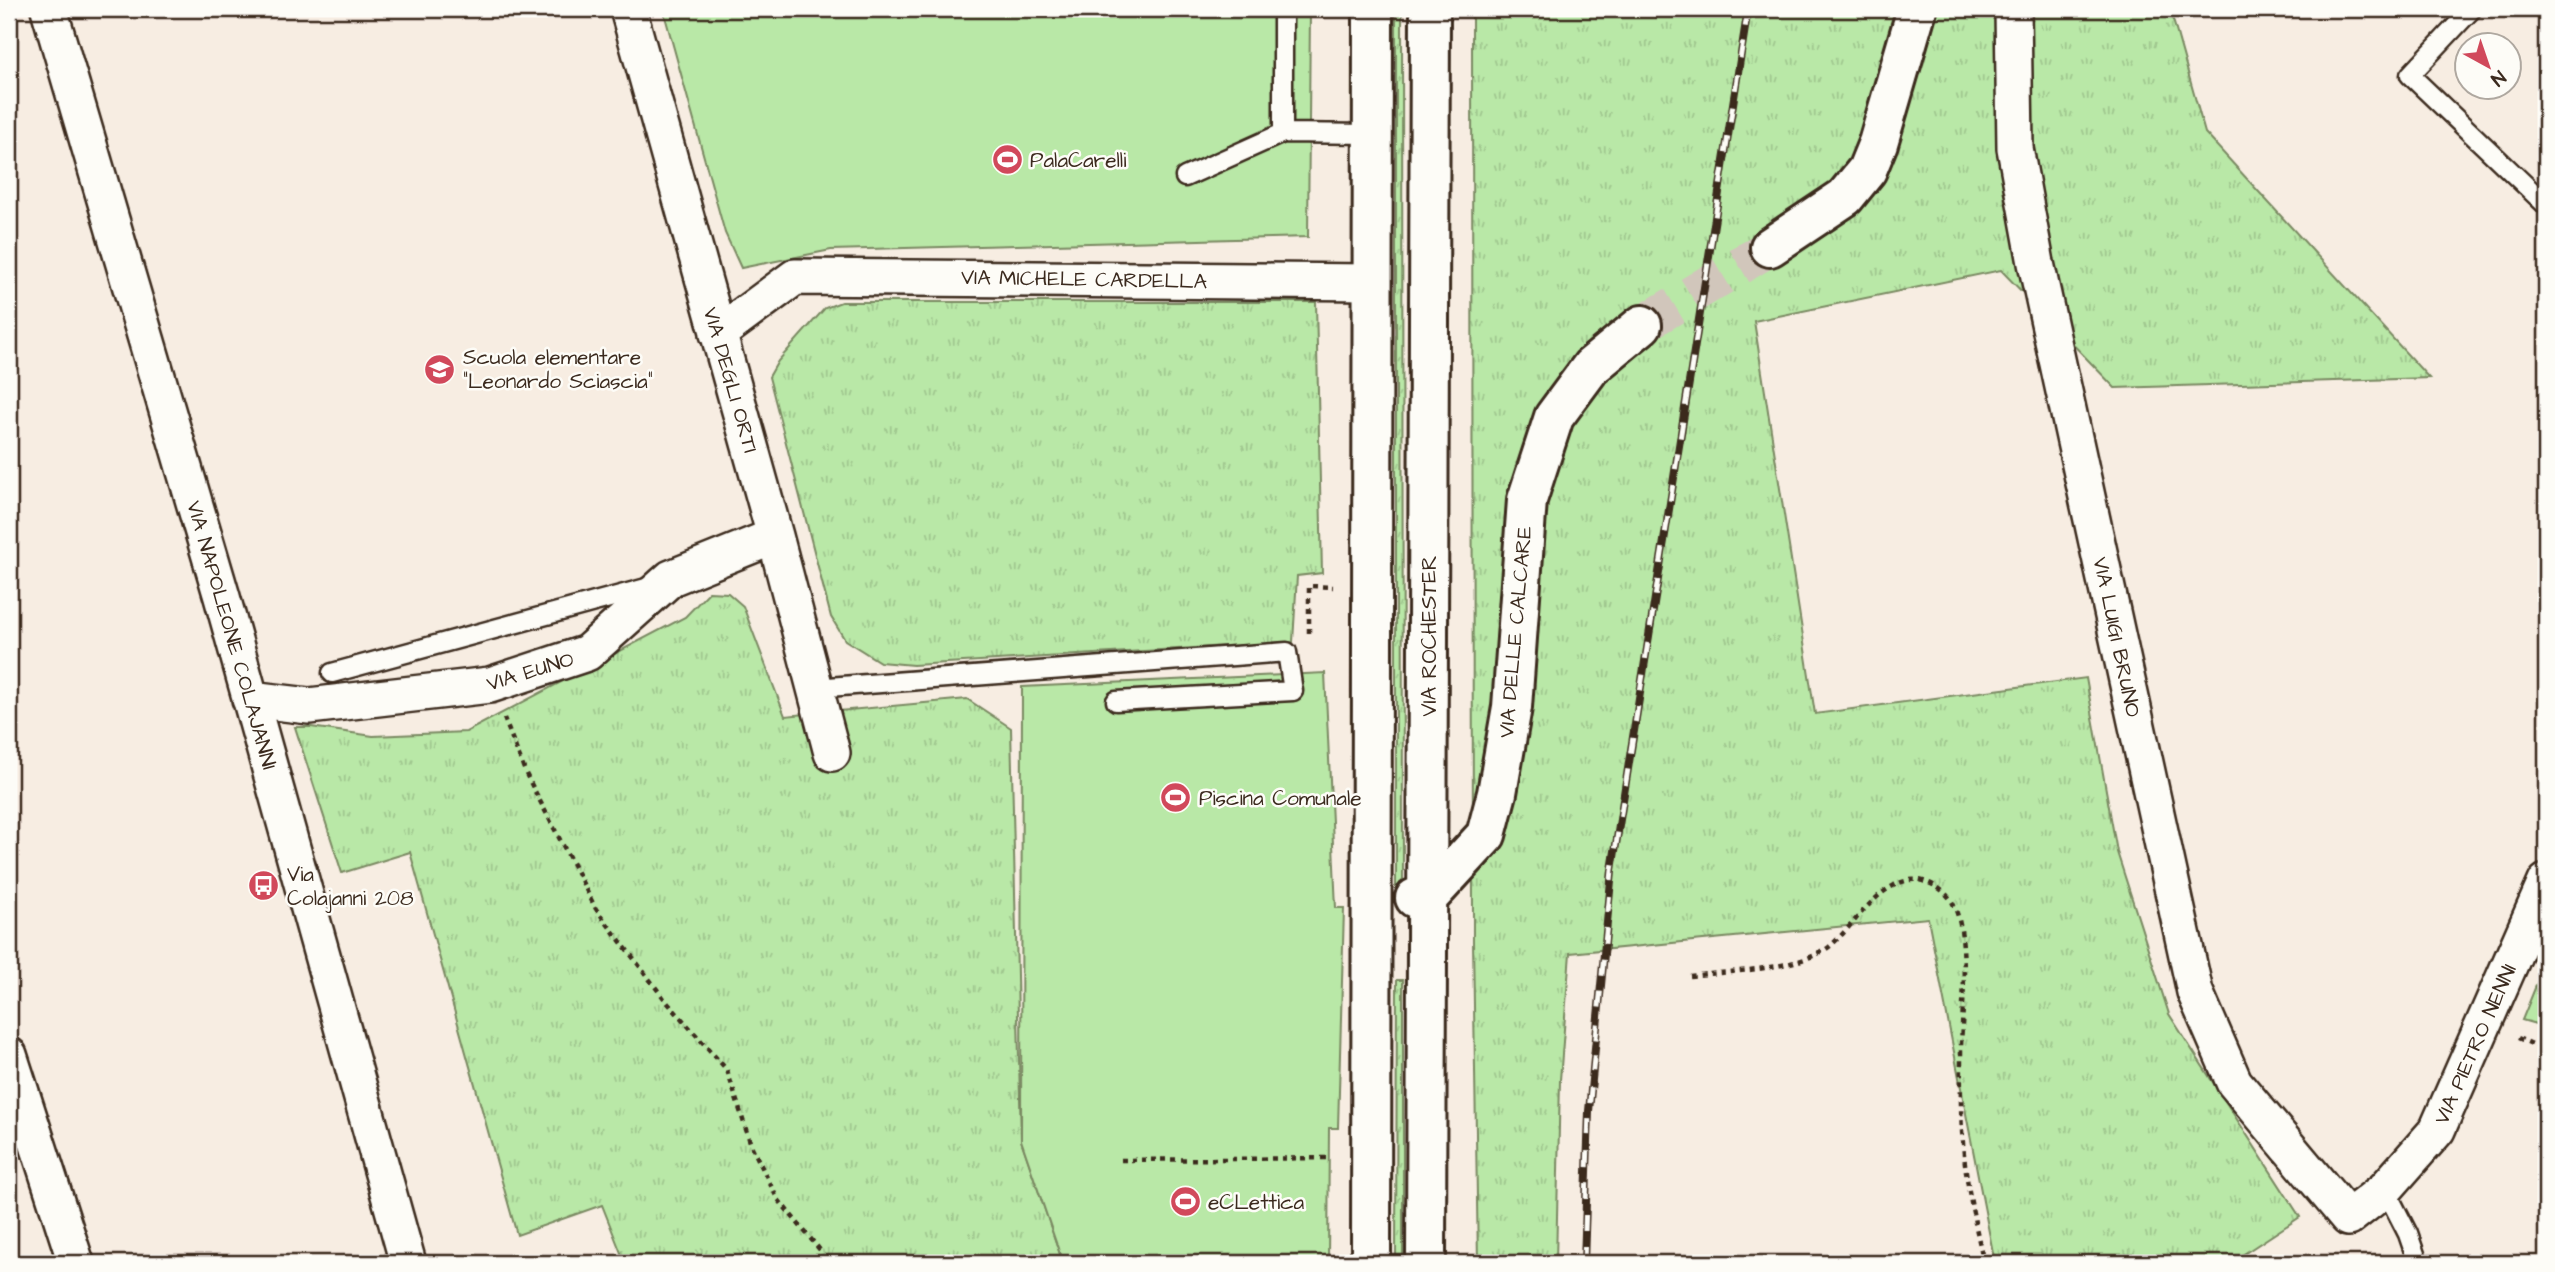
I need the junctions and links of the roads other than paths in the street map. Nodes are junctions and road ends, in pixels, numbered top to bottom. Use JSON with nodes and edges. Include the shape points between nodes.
{"nodes":[{"id":1,"x":49,"y":9,"type":"edge"},
{"id":2,"x":628,"y":9,"type":"edge"},
{"id":3,"x":1283,"y":9,"type":"edge"},
{"id":4,"x":1373,"y":9,"type":"edge"},
{"id":5,"x":1430,"y":9,"type":"edge"},
{"id":6,"x":1917,"y":9,"type":"edge"},
{"id":7,"x":2013,"y":9,"type":"edge"},
{"id":8,"x":2472,"y":9,"type":"edge"},
{"id":9,"x":1283,"y":133,"type":"junction"},
{"id":10,"x":1373,"y":134,"type":"junction"},
{"id":11,"x":1185,"y":177,"type":"dead end"},
{"id":12,"x":2546,"y":205,"type":"edge"},
{"id":13,"x":1770,"y":247,"type":"tunnel mouth"},
{"id":14,"x":1373,"y":282,"type":"junction"},
{"id":15,"x":1642,"y":325,"type":"tunnel mouth"},
{"id":16,"x":718,"y":334,"type":"junction"},
{"id":17,"x":775,"y":536,"type":"junction"},
{"id":18,"x":667,"y":583,"type":"junction"},
{"id":19,"x":332,"y":673,"type":"dead end"},
{"id":20,"x":815,"y":688,"type":"junction"},
{"id":21,"x":250,"y":699,"type":"junction"},
{"id":22,"x":1116,"y":701,"type":"dead end"},
{"id":23,"x":832,"y":753,"type":"dead end"},
{"id":24,"x":2546,"y":882,"type":"edge"},
{"id":25,"x":1372,"y":898,"type":"junction"},
{"id":26,"x":1428,"y":898,"type":"junction"},
{"id":27,"x":9,"y":1055,"type":"edge"},
{"id":28,"x":2385,"y":1189,"type":"junction"},
{"id":29,"x":2348,"y":1218,"type":"joint"},
{"id":30,"x":76,"y":1263,"type":"edge"},
{"id":31,"x":408,"y":1263,"type":"edge"},
{"id":32,"x":1371,"y":1263,"type":"edge"},
{"id":33,"x":1426,"y":1263,"type":"edge"},
{"id":34,"x":2418,"y":1263,"type":"edge"}],
"edges":[{"from":1,"to":21,"type":"street","name":"VIA NAPOLEONE COLAJANNI"},
{"from":2,"to":16,"type":"street","name":"VIA DEGLI ORTI"},
{"from":3,"to":9,"type":"lane"},
{"from":4,"to":10,"type":"main road"},
{"from":5,"to":26,"type":"main road","name":"VIA ROCHESTER"},
{"from":6,"to":13,"type":"main road","via":[[1867,170],[1845,197]]},
{"from":7,"to":29,"type":"street","name":"VIA LUIGI BRUNO","via":[[2017,161],[2195,992],[2234,1082]]},
{"from":8,"to":12,"type":"lane","via":[[2410,75]]},
{"from":9,"to":10,"type":"lane"},
{"from":9,"to":11,"type":"lane"},
{"from":10,"to":14,"type":"main road"},
{"from":14,"to":16,"type":"street","name":"VIA MICHELE CARDELLA","via":[[795,277]]},
{"from":14,"to":25,"type":"main road"},
{"from":15,"to":26,"type":"main road","name":"VIA DELLE CALCARE","via":[[1591,367],[1554,417],[1527,500],[1512,707],[1486,835]]},
{"from":16,"to":17,"type":"street","name":"VIA DEGLI ORTI"},
{"from":17,"to":18,"type":"street","name":"VIA EUNO"},
{"from":17,"to":20,"type":"street","name":"VIA DEGLI ORTI"},
{"from":18,"to":19,"type":"lane"},
{"from":18,"to":21,"type":"street","name":"VIA EUNO","via":[[587,653],[490,685],[309,706]]},
{"from":20,"to":22,"type":"lane","via":[[1287,652],[1293,691]]},
{"from":20,"to":23,"type":"street","name":"VIA DEGLI ORTI"},
{"from":21,"to":31,"type":"street","name":"VIA NAPOLEONE COLAJANNI"},
{"from":24,"to":28,"type":"street","name":"VIA PIETRO NENNI","via":[[2437,1130]]},
{"from":25,"to":26,"type":"main road"},
{"from":25,"to":32,"type":"main road"},
{"from":26,"to":33,"type":"main road","name":"VIA ROCHESTER"},
{"from":27,"to":30,"type":"street"},
{"from":28,"to":29,"type":"street","name":"VIA PIETRO NENNI"},
{"from":28,"to":34,"type":"lane"}]}
